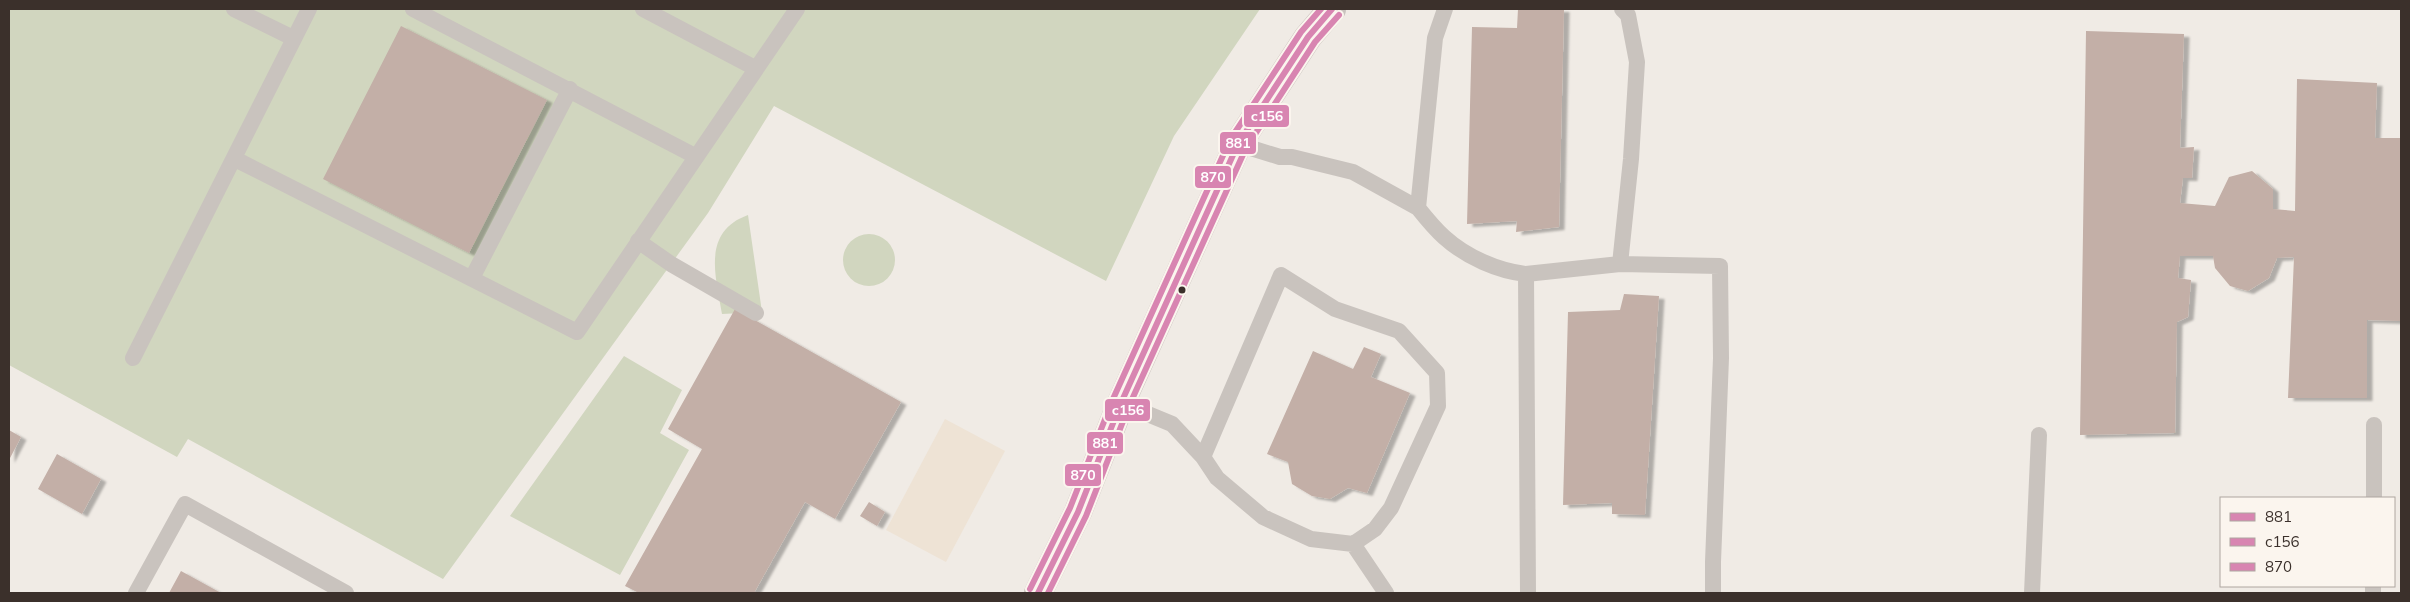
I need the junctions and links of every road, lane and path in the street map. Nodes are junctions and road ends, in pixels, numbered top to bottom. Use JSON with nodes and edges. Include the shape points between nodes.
{"nodes":[{"id":1,"x":234,"y":9,"type":"edge"},
{"id":2,"x":309,"y":9,"type":"edge"},
{"id":3,"x":413,"y":9,"type":"edge"},
{"id":4,"x":643,"y":9,"type":"edge"},
{"id":5,"x":797,"y":9,"type":"edge"},
{"id":6,"x":1332,"y":9,"type":"edge"},
{"id":7,"x":1445,"y":9,"type":"edge"},
{"id":8,"x":1622,"y":9,"type":"edge"},
{"id":9,"x":293,"y":38,"type":"junction"},
{"id":10,"x":755,"y":68,"type":"junction"},
{"id":11,"x":570,"y":89,"type":"junction"},
{"id":12,"x":1238,"y":144,"type":"junction"},
{"id":13,"x":695,"y":156,"type":"junction"},
{"id":14,"x":235,"y":158,"type":"junction"},
{"id":15,"x":1418,"y":208,"type":"junction"},
{"id":16,"x":638,"y":241,"type":"junction"},
{"id":17,"x":1620,"y":264,"type":"junction"},
{"id":18,"x":1526,"y":274,"type":"junction"},
{"id":19,"x":472,"y":278,"type":"junction"},
{"id":20,"x":756,"y":313,"type":"dead end"},
{"id":21,"x":133,"y":358,"type":"dead end"},
{"id":22,"x":1121,"y":403,"type":"junction"},
{"id":23,"x":2374,"y":425,"type":"dead end"},
{"id":24,"x":2039,"y":435,"type":"dead end"},
{"id":25,"x":1203,"y":457,"type":"junction"},
{"id":26,"x":2374,"y":497,"type":"edge"},
{"id":27,"x":1353,"y":544,"type":"junction"},
{"id":28,"x":136,"y":593,"type":"edge"},
{"id":29,"x":346,"y":593,"type":"edge"},
{"id":30,"x":1038,"y":593,"type":"edge"},
{"id":31,"x":1386,"y":593,"type":"edge"},
{"id":32,"x":1528,"y":593,"type":"edge"},
{"id":33,"x":1713,"y":593,"type":"edge"},
{"id":34,"x":2032,"y":593,"type":"edge"}],
"edges":[{"from":1,"to":9,"type":"lane"},
{"from":2,"to":9,"type":"lane"},
{"from":3,"to":11,"type":"lane"},
{"from":4,"to":10,"type":"lane"},
{"from":5,"to":10,"type":"lane"},
{"from":6,"to":12,"type":"street","via":[[1308,36]]},
{"from":7,"to":15,"type":"lane","via":[[1435,38]]},
{"from":8,"to":17,"type":"lane","via":[[1628,15],[1637,62]]},
{"from":9,"to":14,"type":"lane"},
{"from":10,"to":13,"type":"lane"},
{"from":11,"to":13,"type":"lane"},
{"from":11,"to":19,"type":"lane"},
{"from":12,"to":15,"type":"lane","via":[[1280,157],[1353,172]]},
{"from":12,"to":22,"type":"street"},
{"from":13,"to":16,"type":"lane"},
{"from":14,"to":19,"type":"lane"},
{"from":14,"to":21,"type":"lane"},
{"from":15,"to":18,"type":"lane","via":[[1445,238],[1472,255],[1506,272]]},
{"from":16,"to":19,"type":"lane","via":[[578,332]]},
{"from":16,"to":20,"type":"lane"},
{"from":17,"to":18,"type":"lane"},
{"from":17,"to":33,"type":"lane","via":[[1720,266],[1721,358]]},
{"from":18,"to":32,"type":"lane"},
{"from":22,"to":25,"type":"lane","via":[[1172,424]]},
{"from":22,"to":30,"type":"street","via":[[1078,512]]},
{"from":23,"to":26,"type":"lane"},
{"from":24,"to":34,"type":"lane"},
{"from":25,"to":27,"type":"lane","via":[[1217,478],[1263,517],[1311,539]]},
{"from":25,"to":27,"type":"lane","via":[[1281,275],[1335,309],[1399,331],[1436,374],[1438,406],[1391,508],[1375,529]]},
{"from":27,"to":31,"type":"lane"},
{"from":28,"to":29,"type":"lane","via":[[185,504]]}]}
